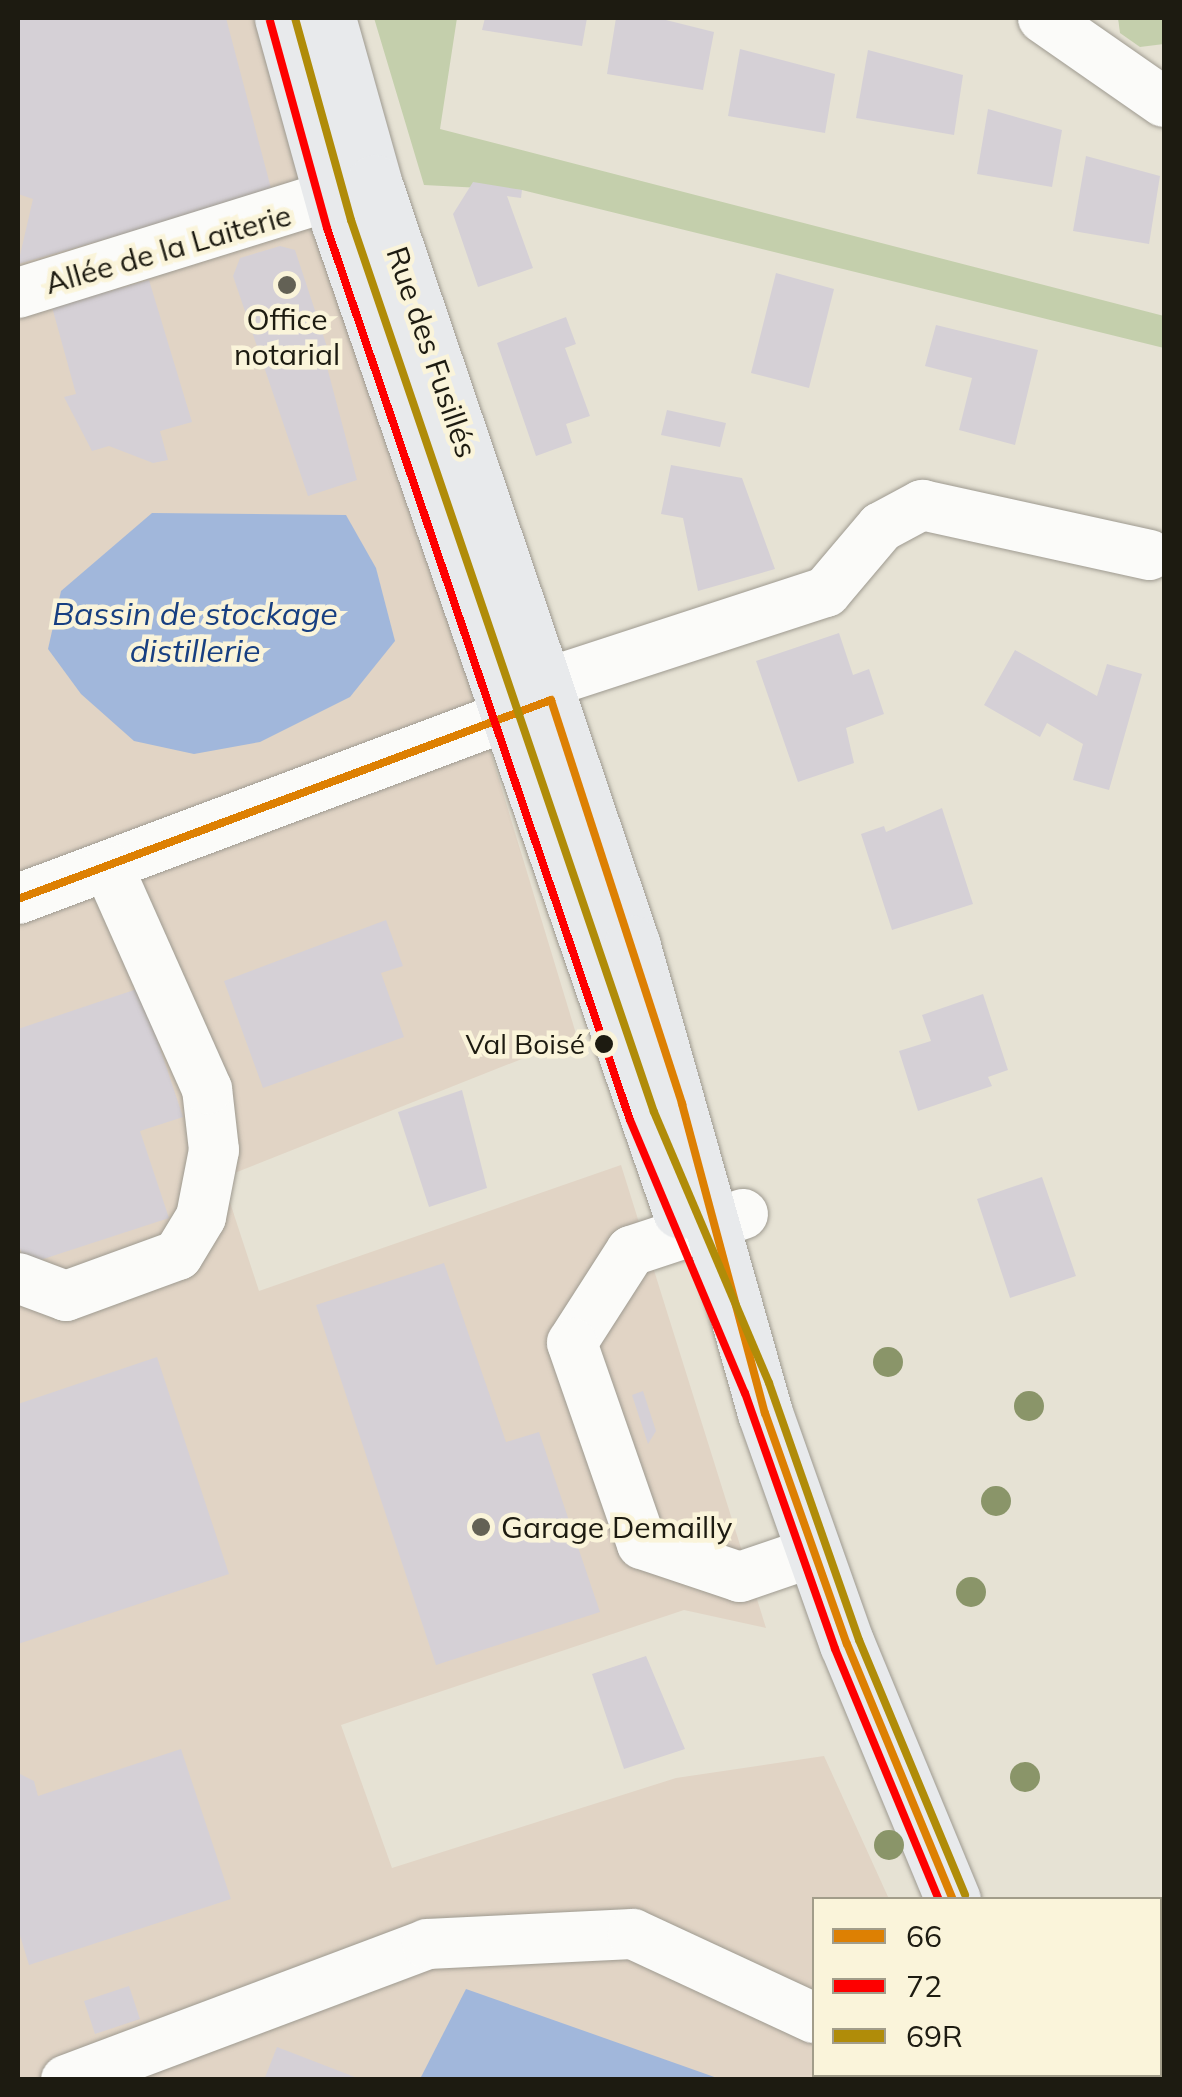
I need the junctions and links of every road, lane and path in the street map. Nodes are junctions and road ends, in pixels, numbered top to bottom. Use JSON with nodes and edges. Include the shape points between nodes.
{"nodes":[{"id":1,"x":282,"y":18,"type":"edge"},
{"id":2,"x":328,"y":18,"type":"edge"},
{"id":3,"x":1043,"y":18,"type":"edge"},
{"id":4,"x":1164,"y":102,"type":"edge"},
{"id":5,"x":354,"y":191,"type":"junction"},
{"id":6,"x":18,"y":293,"type":"edge"},
{"id":7,"x":1150,"y":555,"type":"dead end"},
{"id":8,"x":527,"y":700,"type":"junction"},
{"id":9,"x":108,"y":866,"type":"junction"},
{"id":10,"x":18,"y":899,"type":"edge"},
{"id":11,"x":715,"y":1223,"type":"junction"},
{"id":12,"x":18,"y":1278,"type":"edge"},
{"id":13,"x":813,"y":1552,"type":"junction"},
{"id":14,"x":952,"y":1897,"type":"edge"},
{"id":15,"x":812,"y":2017,"type":"edge"},
{"id":16,"x":66,"y":2080,"type":"edge"}],
"edges":[{"from":1,"to":5,"type":"main road","name":"Rue des Fusillés"},
{"from":2,"to":5,"type":"main road","name":"Rue des Fusillés"},
{"from":3,"to":4,"type":"street"},
{"from":5,"to":6,"type":"street","name":"Allée de la Laiterie"},
{"from":5,"to":8,"type":"main road","name":"Rue des Fusillés"},
{"from":7,"to":8,"type":"street","via":[[922,506],[881,528],[826,592]]},
{"from":8,"to":9,"type":"street"},
{"from":8,"to":11,"type":"main road","name":"Rue des Fusillés"},
{"from":9,"to":10,"type":"street"},
{"from":9,"to":12,"type":"street","via":[[207,1089],[214,1150],[200,1217],[178,1255],[66,1296]]},
{"from":11,"to":13,"type":"main road","name":"Rue des Fusillés","via":[[757,1388]]},
{"from":11,"to":13,"type":"street","via":[[631,1250],[572,1343],[642,1544],[740,1577]]},
{"from":13,"to":14,"type":"main road","name":"Rue des Fusillés"},
{"from":15,"to":16,"type":"street","via":[[633,1934],[427,1944]]}]}
